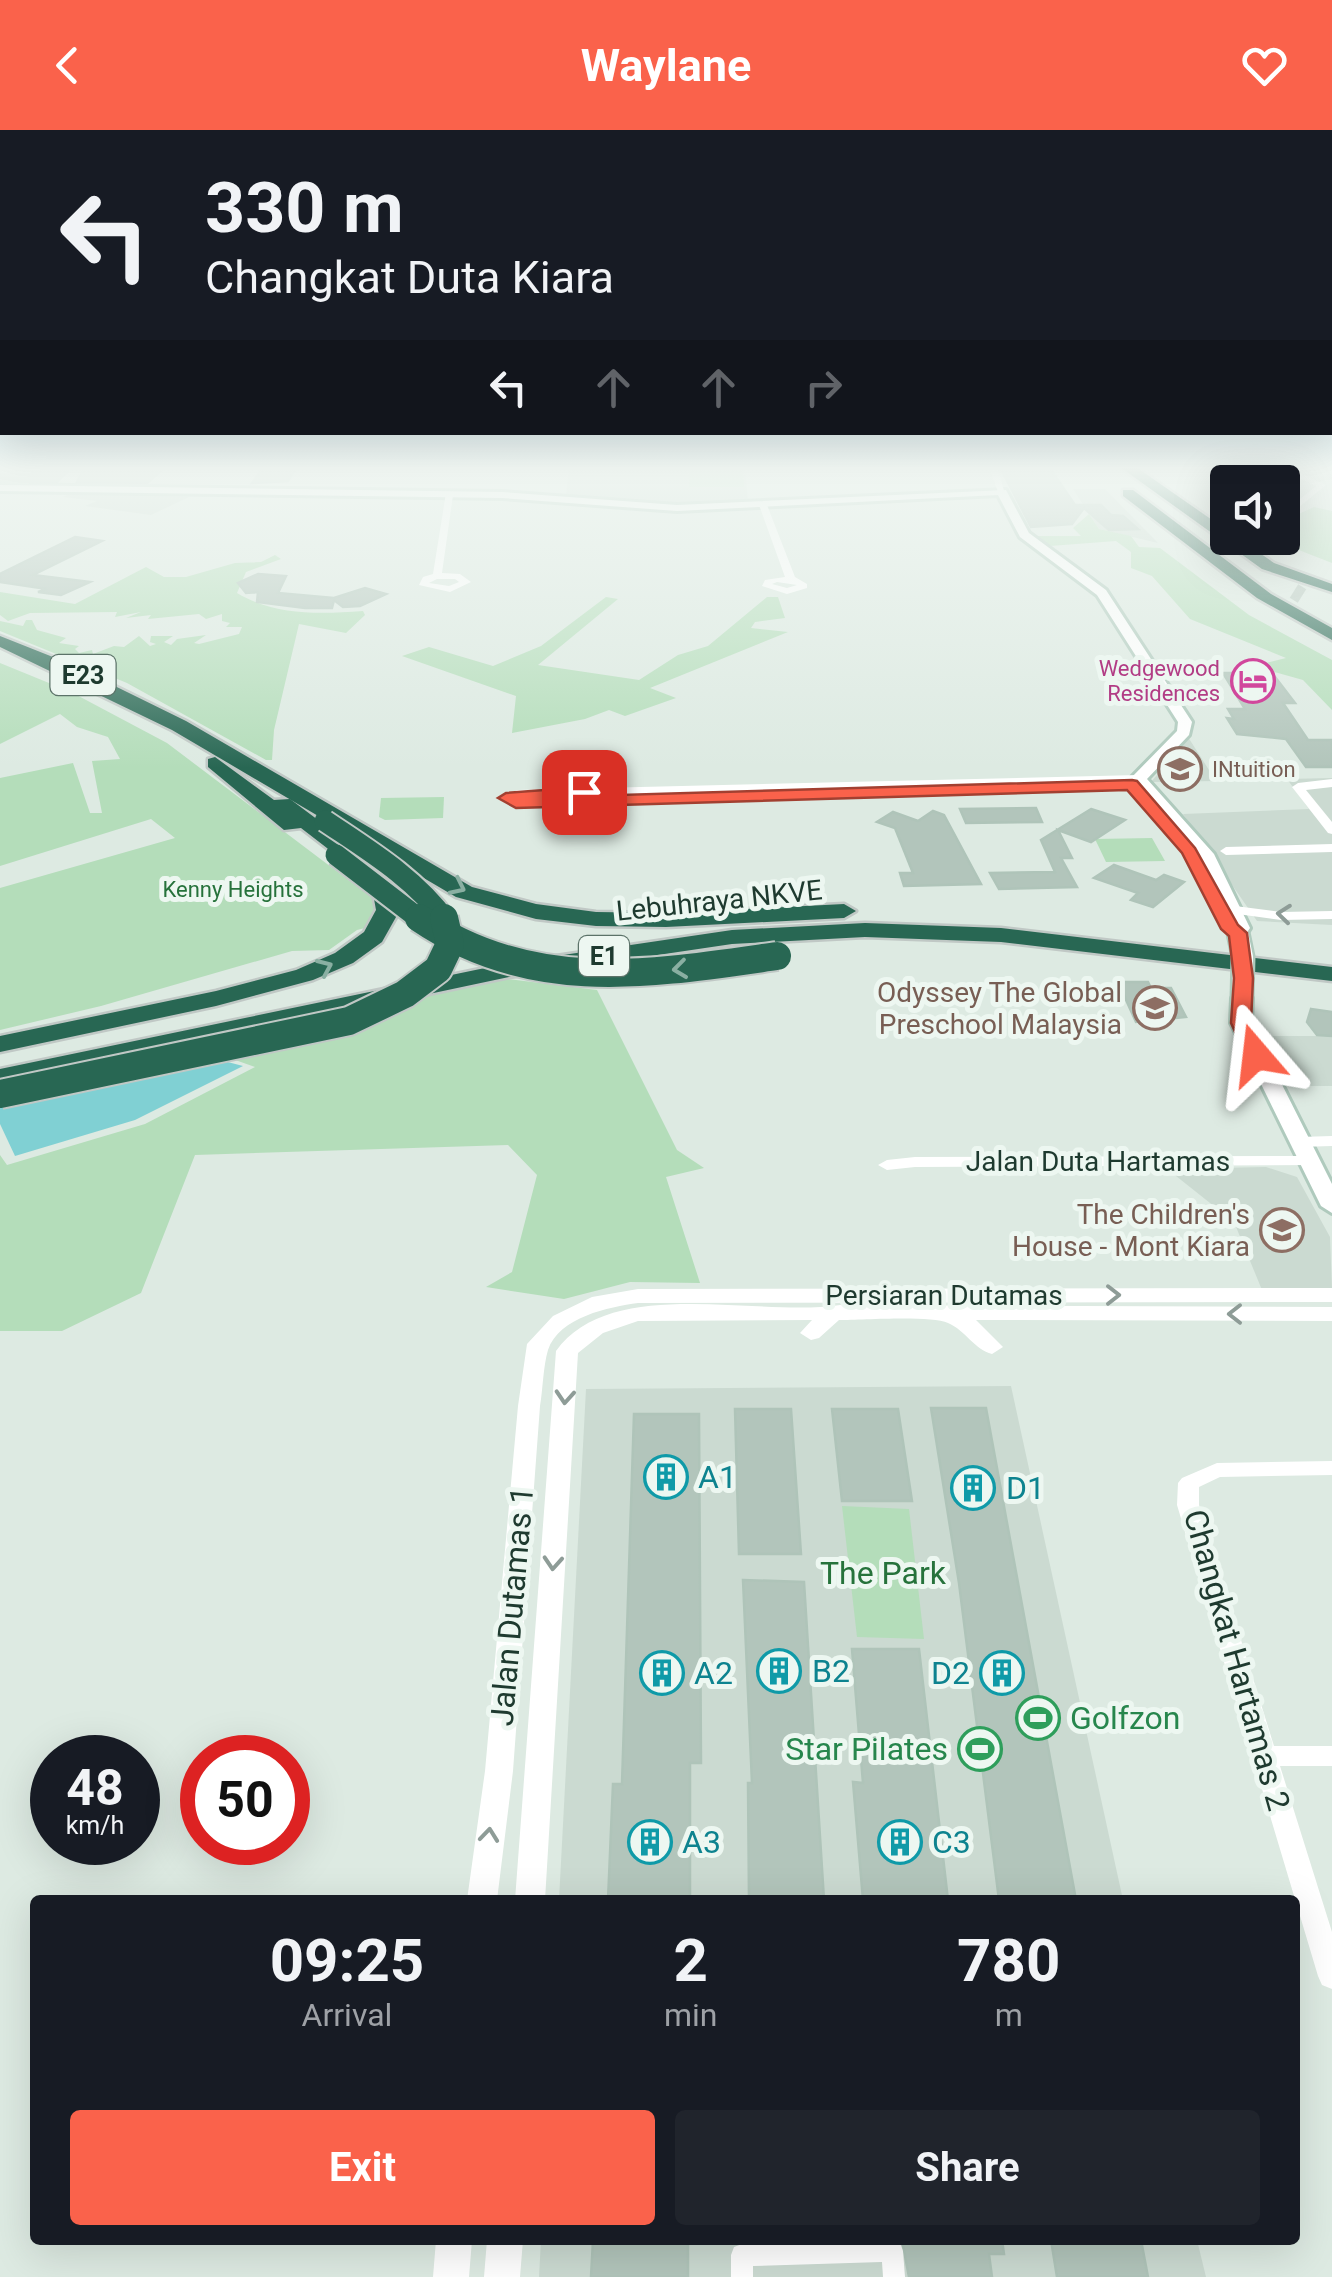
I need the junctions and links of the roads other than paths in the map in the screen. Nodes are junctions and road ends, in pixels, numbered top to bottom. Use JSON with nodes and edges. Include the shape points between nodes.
{"nodes":[{"id":1,"x":439,"y":567,"type":"edge"},
{"id":2,"x":451,"y":567,"type":"edge"},
{"id":3,"x":781,"y":567,"type":"edge"},
{"id":4,"x":1067,"y":567,"type":"edge"},
{"id":5,"x":1226,"y":567,"type":"edge"},
{"id":6,"x":1269,"y":567,"type":"edge"},
{"id":7,"x":1271,"y":567,"type":"edge"},
{"id":8,"x":437,"y":576,"type":"junction"},
{"id":9,"x":451,"y":576,"type":"junction"},
{"id":10,"x":786,"y":579,"type":"dead end"},
{"id":11,"x":1328,"y":588,"type":"tunnel mouth"},
{"id":12,"x":1332,"y":614,"type":"edge"},
{"id":13,"x":1332,"y":635,"type":"edge"},
{"id":14,"x":0,"y":641,"type":"edge"},
{"id":15,"x":0,"y":653,"type":"edge"},
{"id":16,"x":220,"y":766,"type":"junction"},
{"id":17,"x":1136,"y":780,"type":"junction"},
{"id":18,"x":1332,"y":783,"type":"edge"},
{"id":19,"x":283,"y":787,"type":"junction"},
{"id":20,"x":1332,"y":834,"type":"edge"},
{"id":21,"x":1332,"y":851,"type":"edge"},
{"id":22,"x":1210,"y":853,"type":"junction"},
{"id":23,"x":1235,"y":910,"type":"junction"},
{"id":24,"x":912,"y":915,"type":"junction"},
{"id":25,"x":1332,"y":915,"type":"edge"},
{"id":26,"x":1238,"y":933,"type":"junction"},
{"id":27,"x":1332,"y":960,"type":"edge"},
{"id":28,"x":432,"y":972,"type":"junction"},
{"id":29,"x":1332,"y":974,"type":"edge"},
{"id":30,"x":1332,"y":992,"type":"edge"},
{"id":31,"x":0,"y":1044,"type":"edge"},
{"id":32,"x":0,"y":1058,"type":"edge"},
{"id":33,"x":0,"y":1077,"type":"edge"},
{"id":34,"x":0,"y":1094,"type":"edge"},
{"id":35,"x":1332,"y":1141,"type":"edge"},
{"id":36,"x":1306,"y":1148,"type":"junction"},
{"id":37,"x":887,"y":1166,"type":"dead end"},
{"id":38,"x":1332,"y":1206,"type":"edge"},
{"id":39,"x":1332,"y":1295,"type":"edge"},
{"id":40,"x":842,"y":1312,"type":"junction"},
{"id":41,"x":949,"y":1314,"type":"junction"},
{"id":42,"x":1332,"y":1314,"type":"edge"},
{"id":43,"x":572,"y":1328,"type":"junction"},
{"id":44,"x":811,"y":1333,"type":"dead end"},
{"id":45,"x":992,"y":1347,"type":"dead end"},
{"id":46,"x":1332,"y":1468,"type":"edge"},
{"id":47,"x":1263,"y":1756,"type":"junction"},
{"id":48,"x":1332,"y":1756,"type":"edge"},
{"id":49,"x":483,"y":1895,"type":"edge"},
{"id":50,"x":530,"y":1895,"type":"edge"},
{"id":51,"x":1332,"y":1976,"type":"edge"},
{"id":52,"x":454,"y":2245,"type":"edge"},
{"id":53,"x":505,"y":2245,"type":"edge"},
{"id":54,"x":451,"y":2277,"type":"edge"},
{"id":55,"x":502,"y":2277,"type":"edge"},
{"id":56,"x":742,"y":2277,"type":"edge"},
{"id":57,"x":894,"y":2277,"type":"edge"}],
"edges":[{"from":1,"to":8,"type":"street"},
{"from":2,"to":9,"type":"street"},
{"from":3,"to":10,"type":"street"},
{"from":4,"to":17,"type":"main road","via":[[1102,593],[1185,722],[1184,732]]},
{"from":5,"to":13,"type":"highway"},
{"from":6,"to":12,"type":"highway"},
{"from":7,"to":11,"type":"highway"},
{"from":8,"to":9,"type":"street"},
{"from":8,"to":9,"type":"street","via":[[424,585],[450,589],[466,582]]},
{"from":14,"to":19,"type":"highway","number":"E23","via":[[163,714]]},
{"from":15,"to":16,"type":"highway","number":"E23","via":[[132,714]]},
{"from":30,"to":16,"type":"highway","one_way":true,"bridge":true,"via":[[995,952],[878,949],[635,974],[555,972],[482,954],[446,936]]},
{"from":31,"to":16,"type":"highway","one_way":true,"via":[[271,986],[347,957],[374,937],[390,908],[382,879]]},
{"from":17,"to":17,"type":"street","via":[[516,803],[506,798],[719,787]]},
{"from":17,"to":22,"type":"main road"},
{"from":18,"to":20,"type":"street","via":[[1298,787]]},
{"from":19,"to":24,"type":"highway","one_way":true,"via":[[464,892],[512,907],[625,919]]},
{"from":19,"to":28,"type":"highway","bridge":true,"via":[[415,883],[446,915],[450,946]]},
{"from":20,"to":22,"type":"street"},
{"from":21,"to":22,"type":"street"},
{"from":22,"to":23,"type":"main road"},
{"from":22,"to":26,"type":"main road","via":[[1230,929]]},
{"from":25,"to":23,"type":"street","one_way":true},
{"from":23,"to":26,"type":"main road"},
{"from":24,"to":27,"type":"highway","name":"Lebuhraya NKVE","number":"E1","via":[[1122,931]]},
{"from":24,"to":28,"type":"highway","name":"Lebuhraya NKVE","number":"E1","via":[[725,925]]},
{"from":26,"to":36,"type":"main road","bridge":true,"via":[[1241,1023]]},
{"from":28,"to":32,"type":"highway","name":"Lebuhraya NKVE","number":"E1"},
{"from":28,"to":34,"type":"highway","bridge":true,"via":[[388,1005],[349,1021]]},
{"from":29,"to":33,"type":"highway","name":"Lebuhraya NKVE","number":"E1","via":[[1043,938],[865,930],[732,937],[509,970]]},
{"from":35,"to":36,"type":"street","name":"Jalan Duta Hartamas"},
{"from":36,"to":37,"type":"street","name":"Jalan Duta Hartamas"},
{"from":36,"to":38,"type":"main road"},
{"from":43,"to":39,"type":"street","name":"Persiaran Dutamas","one_way":true,"via":[[600,1302],[638,1296]]},
{"from":40,"to":41,"type":"street","name":"Persiaran Dutamas"},
{"from":40,"to":43,"type":"street","name":"Persiaran Dutamas","via":[[627,1315]]},
{"from":40,"to":44,"type":"street"},
{"from":42,"to":41,"type":"street","name":"Persiaran Dutamas","one_way":true},
{"from":41,"to":45,"type":"street"},
{"from":49,"to":43,"type":"street","name":"Jalan Dutamas 1","one_way":true,"via":[[538,1344]]},
{"from":43,"to":50,"type":"street","name":"Jalan Dutamas 1","one_way":true},
{"from":46,"to":47,"type":"street","name":"Changkat Hartamas 2","via":[[1217,1470],[1189,1483],[1188,1505]]},
{"from":47,"to":48,"type":"street"},
{"from":47,"to":51,"type":"street","name":"Changkat Hartamas 2"},
{"from":52,"to":54,"type":"street"},
{"from":53,"to":55,"type":"street"},
{"from":56,"to":57,"type":"street","via":[[742,2255],[892,2251]]}]}
